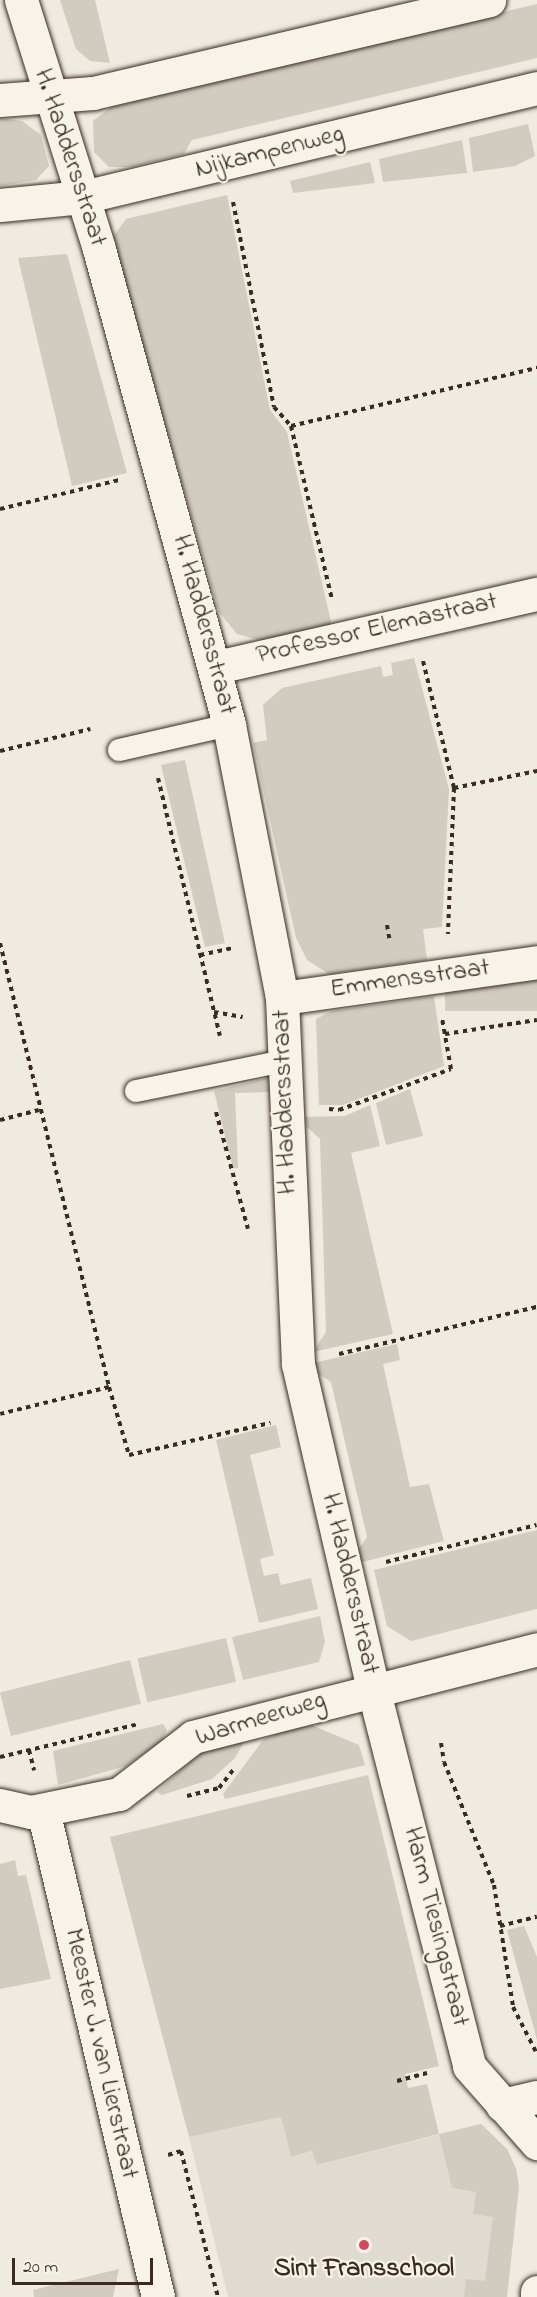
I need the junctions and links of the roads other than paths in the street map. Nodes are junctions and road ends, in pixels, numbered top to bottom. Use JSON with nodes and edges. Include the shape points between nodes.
{"nodes":[{"id":1,"x":21,"y":0,"type":"edge"},
{"id":2,"x":489,"y":0,"type":"edge"},
{"id":3,"x":537,"y":88,"type":"edge"},
{"id":4,"x":49,"y":98,"type":"junction"},
{"id":5,"x":0,"y":100,"type":"edge"},
{"id":6,"x":83,"y":196,"type":"junction"},
{"id":7,"x":0,"y":206,"type":"edge"},
{"id":8,"x":537,"y":594,"type":"edge"},
{"id":9,"x":217,"y":667,"type":"junction"},
{"id":10,"x":229,"y":725,"type":"junction"},
{"id":11,"x":119,"y":750,"type":"dead end"},
{"id":12,"x":537,"y":963,"type":"edge"},
{"id":13,"x":282,"y":998,"type":"junction"},
{"id":14,"x":284,"y":1061,"type":"junction"},
{"id":15,"x":136,"y":1091,"type":"dead end"},
{"id":16,"x":537,"y":1649,"type":"edge"},
{"id":17,"x":374,"y":1688,"type":"junction"},
{"id":18,"x":0,"y":1805,"type":"edge"},
{"id":19,"x":43,"y":1810,"type":"junction"},
{"id":20,"x":537,"y":2097,"type":"edge"},
{"id":21,"x":502,"y":2105,"type":"junction"},
{"id":22,"x":537,"y":2143,"type":"edge"},
{"id":23,"x":537,"y":2292,"type":"edge"},
{"id":24,"x":158,"y":2297,"type":"edge"},
{"id":25,"x":537,"y":2297,"type":"edge"}],
"edges":[{"from":1,"to":4,"type":"street","name":"H. Haddersstraat"},
{"from":2,"to":4,"type":"street","via":[[103,91]]},
{"from":3,"to":6,"type":"street","name":"Nijkampenweg"},
{"from":4,"to":5,"type":"street"},
{"from":4,"to":6,"type":"street","name":"H. Haddersstraat"},
{"from":6,"to":7,"type":"street","name":"Nijkampenweg"},
{"from":6,"to":9,"type":"street","name":"H. Haddersstraat"},
{"from":8,"to":9,"type":"street","name":"Professor Elemastraat"},
{"from":9,"to":10,"type":"street","name":"H. Haddersstraat"},
{"from":10,"to":11,"type":"lane"},
{"from":10,"to":13,"type":"street","name":"H. Haddersstraat"},
{"from":12,"to":13,"type":"street","name":"Emmensstraat"},
{"from":13,"to":14,"type":"street","name":"H. Haddersstraat"},
{"from":14,"to":15,"type":"lane"},
{"from":14,"to":17,"type":"street","name":"H. Haddersstraat","via":[[298,1364]]},
{"from":16,"to":17,"type":"street","name":"Warmeerweg"},
{"from":17,"to":19,"type":"street","name":"Warmeerweg","via":[[193,1737],[118,1794]]},
{"from":17,"to":21,"type":"street","name":"Harm Tiesingstraat","via":[[469,2066]]},
{"from":18,"to":19,"type":"street","name":"Warmeerweg"},
{"from":19,"to":24,"type":"street","name":"Meester J. van Lierstraat"},
{"from":20,"to":21,"type":"street"},
{"from":21,"to":22,"type":"street","name":"Harm Tiesingstraat"},
{"from":23,"to":25,"type":"street"}]}
